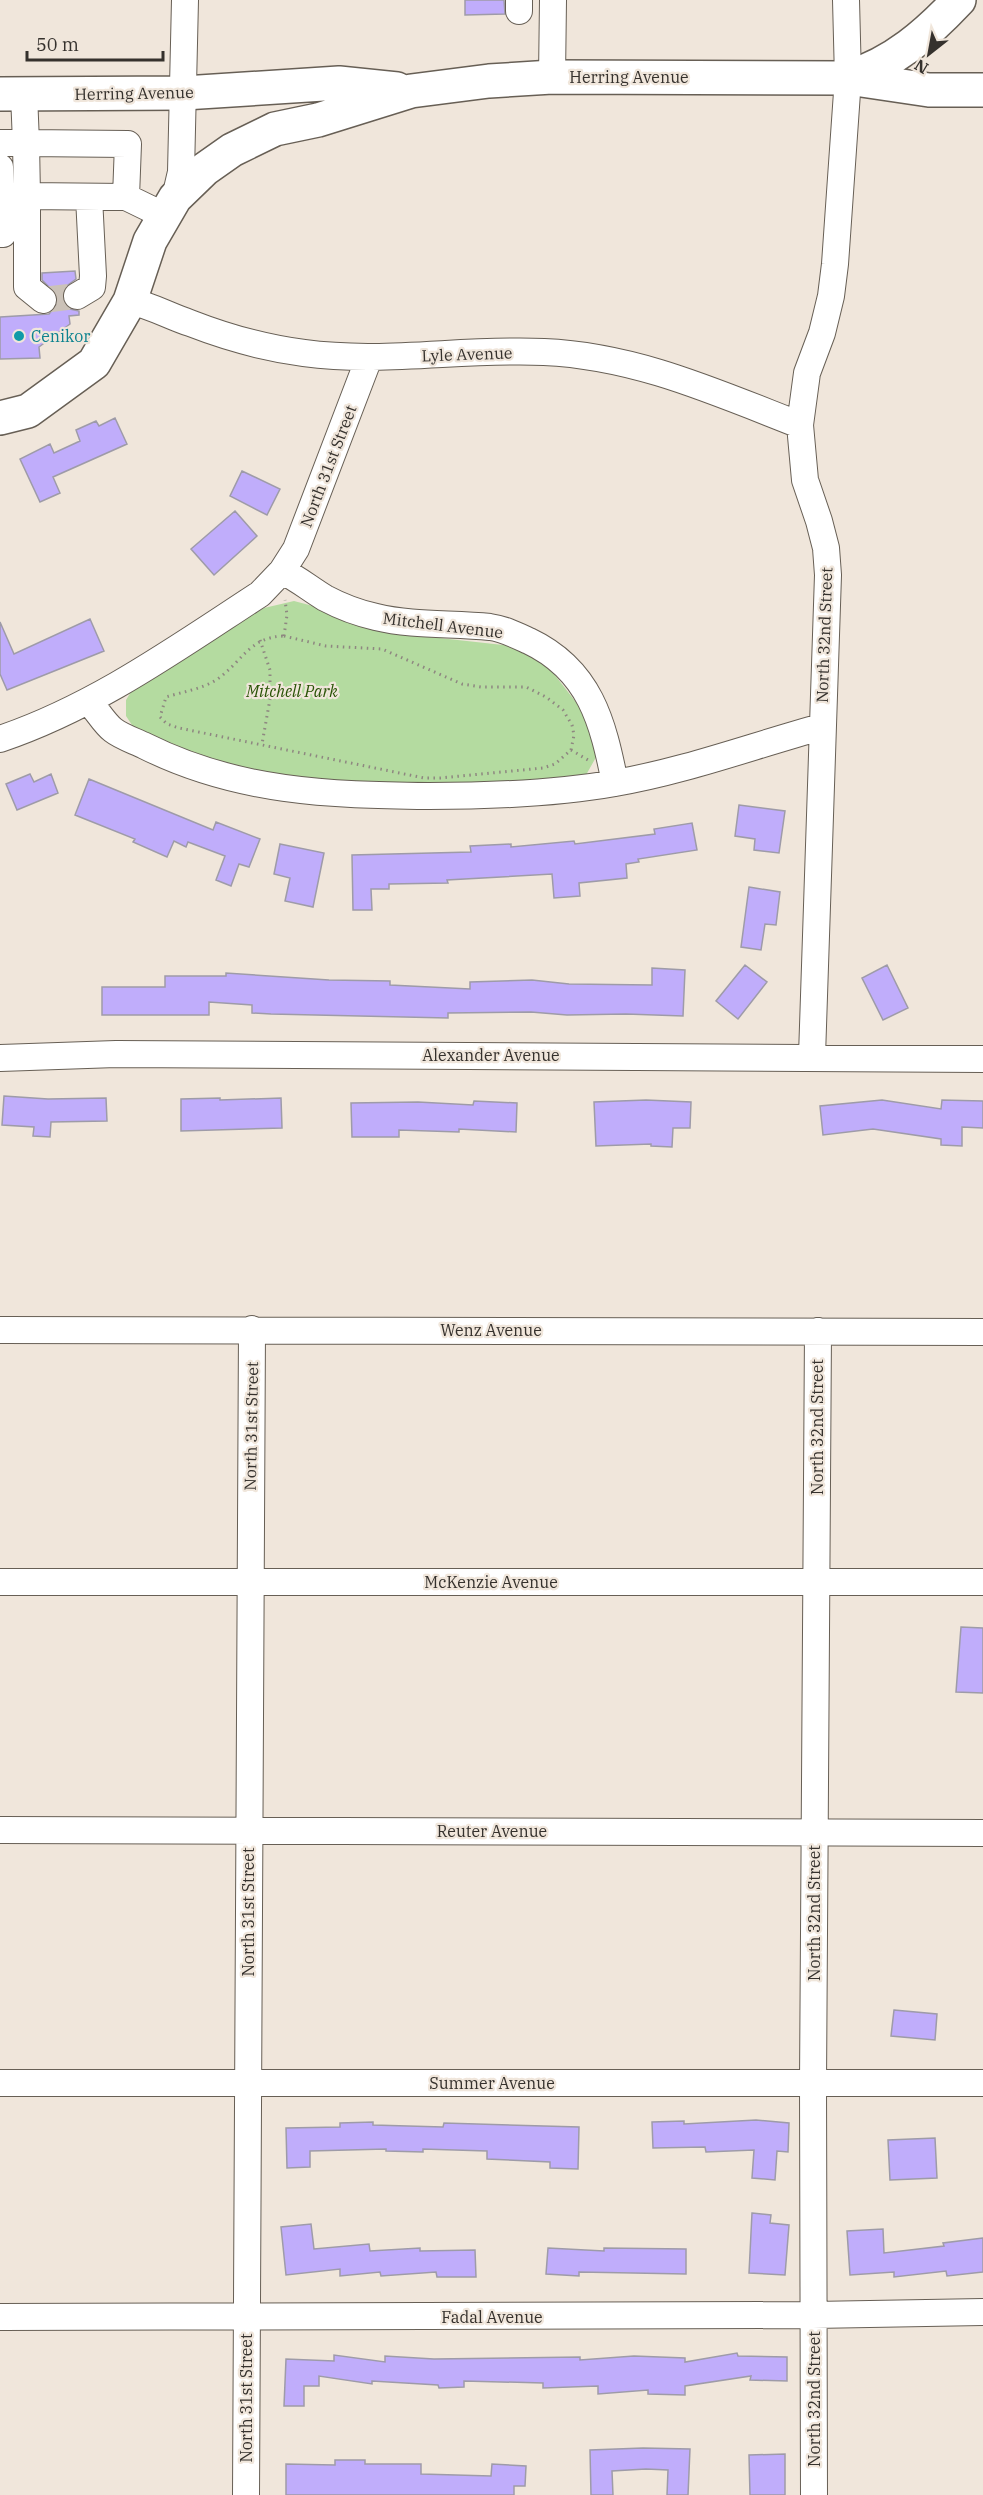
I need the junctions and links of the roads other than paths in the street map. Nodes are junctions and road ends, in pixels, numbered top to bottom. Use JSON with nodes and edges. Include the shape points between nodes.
{"nodes":[{"id":1,"x":185,"y":0,"type":"edge"},
{"id":2,"x":553,"y":0,"type":"edge"},
{"id":3,"x":846,"y":0,"type":"edge"},
{"id":4,"x":958,"y":0,"type":"edge"},
{"id":5,"x":552,"y":77,"type":"junction"},
{"id":6,"x":848,"y":78,"type":"junction"},
{"id":7,"x":983,"y":90,"type":"edge"},
{"id":8,"x":411,"y":91,"type":"junction"},
{"id":9,"x":184,"y":93,"type":"junction"},
{"id":10,"x":12,"y":94,"type":"edge"},
{"id":11,"x":0,"y":143,"type":"edge"},
{"id":12,"x":26,"y":143,"type":"junction"},
{"id":13,"x":0,"y":167,"type":"edge"},
{"id":14,"x":27,"y":196,"type":"junction"},
{"id":15,"x":89,"y":197,"type":"junction"},
{"id":16,"x":126,"y":197,"type":"junction"},
{"id":17,"x":170,"y":207,"type":"junction"},
{"id":18,"x":0,"y":234,"type":"edge"},
{"id":19,"x":77,"y":296,"type":"dead end"},
{"id":20,"x":43,"y":300,"type":"dead end"},
{"id":21,"x":130,"y":301,"type":"junction"},
{"id":22,"x":369,"y":358,"type":"junction"},
{"id":23,"x":0,"y":418,"type":"edge"},
{"id":24,"x":800,"y":425,"type":"junction"},
{"id":25,"x":282,"y":571,"type":"junction"},
{"id":26,"x":89,"y":702,"type":"junction"},
{"id":27,"x":821,"y":727,"type":"junction"},
{"id":28,"x":0,"y":739,"type":"edge"},
{"id":29,"x":615,"y":783,"type":"junction"},
{"id":30,"x":812,"y":1056,"type":"junction"},
{"id":31,"x":0,"y":1058,"type":"edge"},
{"id":32,"x":983,"y":1059,"type":"edge"},
{"id":33,"x":252,"y":1329,"type":"junction"},
{"id":34,"x":0,"y":1330,"type":"edge"},
{"id":35,"x":818,"y":1331,"type":"junction"},
{"id":36,"x":983,"y":1332,"type":"edge"},
{"id":37,"x":249,"y":1581,"type":"junction"},
{"id":38,"x":0,"y":1582,"type":"edge"},
{"id":39,"x":817,"y":1582,"type":"junction"},
{"id":40,"x":983,"y":1582,"type":"edge"},
{"id":41,"x":0,"y":1830,"type":"edge"},
{"id":42,"x":248,"y":1830,"type":"junction"},
{"id":43,"x":815,"y":1832,"type":"junction"},
{"id":44,"x":983,"y":1833,"type":"edge"},
{"id":45,"x":0,"y":2083,"type":"edge"},
{"id":46,"x":248,"y":2083,"type":"junction"},
{"id":47,"x":813,"y":2083,"type":"junction"},
{"id":48,"x":983,"y":2083,"type":"edge"},
{"id":49,"x":983,"y":2312,"type":"edge"},
{"id":50,"x":813,"y":2315,"type":"junction"},
{"id":51,"x":0,"y":2317,"type":"edge"},
{"id":52,"x":246,"y":2318,"type":"junction"},
{"id":53,"x":246,"y":2495,"type":"edge"},
{"id":54,"x":814,"y":2495,"type":"edge"}],
"edges":[{"from":1,"to":9,"type":"street"},
{"from":2,"to":5,"type":"street"},
{"from":3,"to":6,"type":"street","name":"North 32nd Street"},
{"from":4,"to":6,"type":"main road","via":[[922,37],[889,62]]},
{"from":5,"to":6,"type":"main road","name":"Herring Avenue"},
{"from":5,"to":8,"type":"main road","name":"Herring Avenue"},
{"from":6,"to":7,"type":"main road","via":[[929,90]]},
{"from":6,"to":24,"type":"street","name":"North 32nd Street","via":[[831,296],[807,373]]},
{"from":8,"to":9,"type":"main road","name":"Herring Avenue","via":[[339,82]]},
{"from":8,"to":17,"type":"main road","name":"Herring Avenue","via":[[254,138],[205,169]]},
{"from":9,"to":10,"type":"main road","name":"Herring Avenue"},
{"from":9,"to":17,"type":"street","via":[[181,172]]},
{"from":10,"to":12,"type":"street"},
{"from":11,"to":12,"type":"street"},
{"from":12,"to":14,"type":"street"},
{"from":12,"to":16,"type":"street","via":[[128,144]]},
{"from":13,"to":18,"type":"street"},
{"from":14,"to":15,"type":"street"},
{"from":14,"to":20,"type":"street","via":[[27,287]]},
{"from":15,"to":16,"type":"street"},
{"from":15,"to":19,"type":"street","via":[[92,287]]},
{"from":16,"to":17,"type":"street"},
{"from":17,"to":21,"type":"main road","via":[[150,241]]},
{"from":21,"to":22,"type":"street","name":"Lyle Avenue","via":[[243,340],[306,354]]},
{"from":21,"to":23,"type":"main road","via":[[94,363],[28,411]]},
{"from":22,"to":24,"type":"street","name":"Lyle Avenue","via":[[501,351],[592,357],[674,376]]},
{"from":22,"to":25,"type":"street","name":"North 31st Street","via":[[296,549]]},
{"from":24,"to":27,"type":"street","name":"North 32nd Street","via":[[805,480],[819,521],[827,566]]},
{"from":25,"to":26,"type":"street","via":[[260,594]]},
{"from":25,"to":29,"type":"street","name":"Mitchell Avenue","via":[[325,598],[364,614],[410,623],[493,628],[544,648],[589,695],[600,718]]},
{"from":26,"to":28,"type":"street"},
{"from":26,"to":29,"type":"street","via":[[112,730],[164,756],[278,789],[355,796],[472,796],[555,792]]},
{"from":27,"to":29,"type":"street","via":[[681,769]]},
{"from":27,"to":30,"type":"street","name":"North 32nd Street"},
{"from":30,"to":31,"type":"street","name":"Alexander Avenue","via":[[116,1054]]},
{"from":30,"to":32,"type":"street","name":"Alexander Avenue"},
{"from":33,"to":34,"type":"street","name":"Wenz Avenue"},
{"from":33,"to":35,"type":"street","name":"Wenz Avenue"},
{"from":33,"to":37,"type":"street","name":"North 31st Street"},
{"from":35,"to":36,"type":"street","name":"Wenz Avenue"},
{"from":35,"to":39,"type":"street","name":"North 32nd Street"},
{"from":37,"to":38,"type":"street","name":"McKenzie Avenue"},
{"from":37,"to":39,"type":"street","name":"McKenzie Avenue"},
{"from":37,"to":42,"type":"street","name":"North 31st Street"},
{"from":39,"to":40,"type":"street","name":"McKenzie Avenue"},
{"from":39,"to":43,"type":"street","name":"North 32nd Street"},
{"from":41,"to":42,"type":"street","name":"Reuter Avenue"},
{"from":42,"to":43,"type":"street","name":"Reuter Avenue"},
{"from":42,"to":46,"type":"street","name":"North 31st Street"},
{"from":43,"to":44,"type":"street","name":"Reuter Avenue"},
{"from":43,"to":47,"type":"street","name":"North 32nd Street"},
{"from":45,"to":46,"type":"street","name":"Summer Avenue"},
{"from":46,"to":47,"type":"street","name":"Summer Avenue"},
{"from":46,"to":52,"type":"street","name":"North 31st Street"},
{"from":47,"to":48,"type":"street","name":"Summer Avenue"},
{"from":47,"to":50,"type":"street","name":"North 32nd Street"},
{"from":49,"to":50,"type":"street","name":"Fadal Avenue"},
{"from":50,"to":52,"type":"street","name":"Fadal Avenue"},
{"from":50,"to":54,"type":"street","name":"North 32nd Street"},
{"from":51,"to":52,"type":"street","name":"Fadal Avenue"},
{"from":52,"to":53,"type":"street","name":"North 31st Street"}]}
